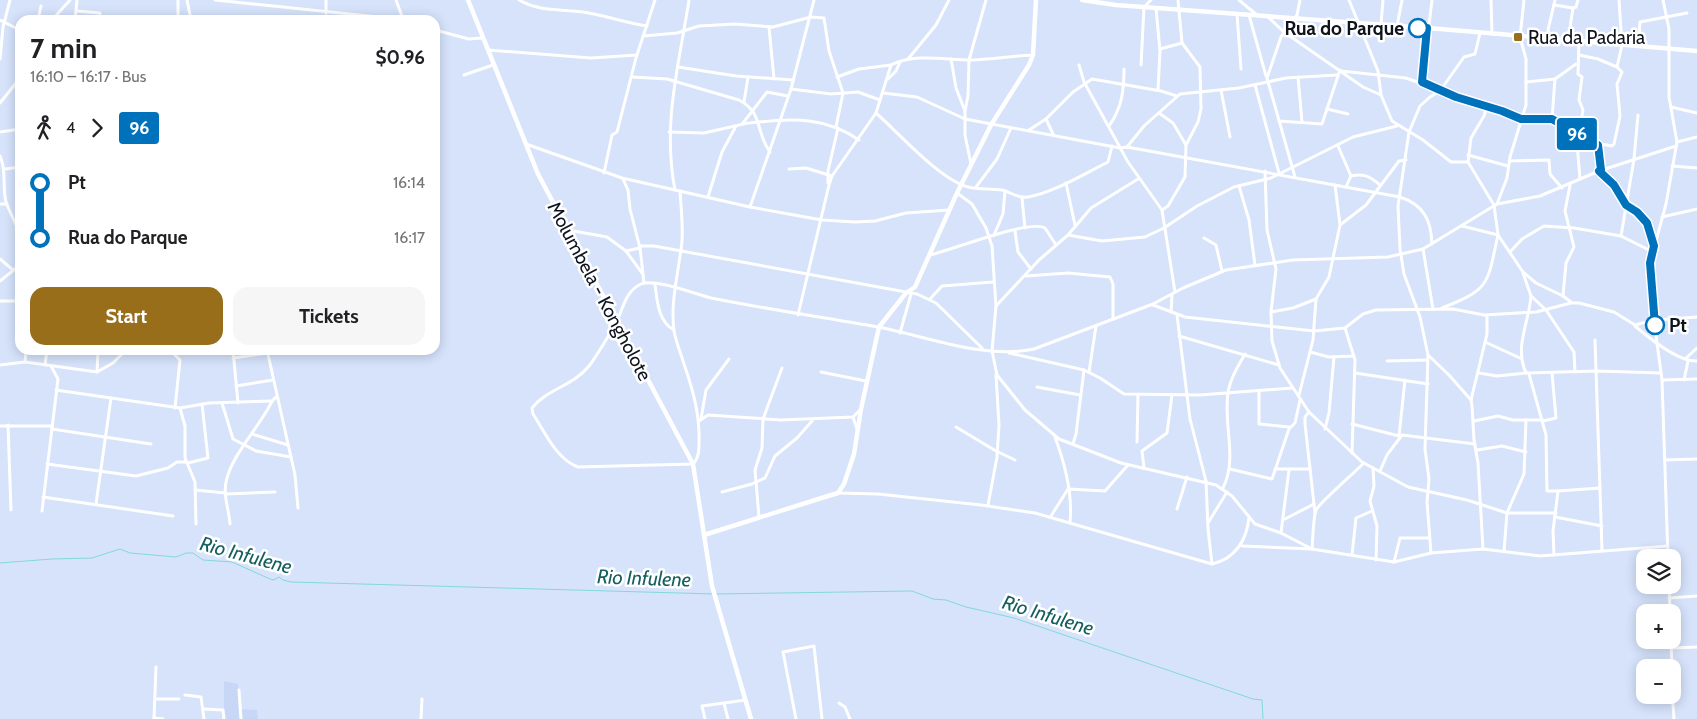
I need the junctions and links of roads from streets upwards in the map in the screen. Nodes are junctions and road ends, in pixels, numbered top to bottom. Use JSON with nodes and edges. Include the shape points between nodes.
{"nodes":[{"id":1,"x":10,"y":0,"type":"edge"},
{"id":2,"x":70,"y":0,"type":"edge"},
{"id":3,"x":77,"y":0,"type":"edge"},
{"id":4,"x":178,"y":0,"type":"edge"},
{"id":5,"x":187,"y":0,"type":"edge"},
{"id":6,"x":215,"y":0,"type":"edge"},
{"id":7,"x":326,"y":0,"type":"edge"},
{"id":8,"x":396,"y":0,"type":"edge"},
{"id":9,"x":468,"y":0,"type":"edge"},
{"id":10,"x":519,"y":0,"type":"edge"},
{"id":11,"x":655,"y":0,"type":"edge"},
{"id":12,"x":689,"y":0,"type":"edge"},
{"id":13,"x":814,"y":0,"type":"edge"},
{"id":14,"x":949,"y":0,"type":"edge"},
{"id":15,"x":986,"y":0,"type":"edge"},
{"id":16,"x":1036,"y":0,"type":"edge"},
{"id":17,"x":1082,"y":0,"type":"edge"},
{"id":18,"x":1151,"y":0,"type":"edge"},
{"id":19,"x":1178,"y":0,"type":"edge"},
{"id":20,"x":1239,"y":0,"type":"edge"},
{"id":21,"x":1300,"y":0,"type":"edge"},
{"id":22,"x":1349,"y":0,"type":"edge"},
{"id":23,"x":1383,"y":0,"type":"edge"},
{"id":24,"x":1402,"y":0,"type":"edge"},
{"id":25,"x":1432,"y":0,"type":"edge"},
{"id":26,"x":1491,"y":0,"type":"edge"},
{"id":27,"x":1524,"y":0,"type":"edge"},
{"id":28,"x":1555,"y":0,"type":"edge"},
{"id":29,"x":1578,"y":0,"type":"edge"},
{"id":30,"x":1619,"y":0,"type":"edge"},
{"id":31,"x":1663,"y":0,"type":"edge"},
{"id":32,"x":242,"y":2,"type":"edge"},
{"id":33,"x":1554,"y":5,"type":"junction"},
{"id":34,"x":41,"y":6,"type":"dead end"},
{"id":35,"x":1144,"y":7,"type":"junction"},
{"id":36,"x":1156,"y":8,"type":"junction"},
{"id":37,"x":1573,"y":8,"type":"junction"},
{"id":38,"x":1178,"y":9,"type":"junction"},
{"id":39,"x":77,"y":11,"type":"junction"},
{"id":40,"x":326,"y":13,"type":"junction"},
{"id":41,"x":1237,"y":13,"type":"junction"},
{"id":42,"x":1687,"y":13,"type":"dead end"},
{"id":43,"x":1249,"y":14,"type":"junction"},
{"id":44,"x":39,"y":15,"type":"edge"},
{"id":45,"x":56,"y":15,"type":"edge"},
{"id":46,"x":76,"y":15,"type":"edge"},
{"id":47,"x":100,"y":15,"type":"edge"},
{"id":48,"x":178,"y":15,"type":"edge"},
{"id":49,"x":190,"y":15,"type":"edge"},
{"id":50,"x":349,"y":15,"type":"edge"},
{"id":51,"x":403,"y":15,"type":"edge"},
{"id":52,"x":1258,"y":15,"type":"junction"},
{"id":53,"x":1666,"y":16,"type":"junction"},
{"id":54,"x":811,"y":17,"type":"junction"},
{"id":55,"x":1268,"y":17,"type":"junction"},
{"id":56,"x":1295,"y":19,"type":"junction"},
{"id":57,"x":2,"y":21,"type":"edge"},
{"id":58,"x":1358,"y":23,"type":"junction"},
{"id":59,"x":1381,"y":24,"type":"junction"},
{"id":60,"x":647,"y":26,"type":"junction"},
{"id":61,"x":1397,"y":26,"type":"junction"},
{"id":62,"x":769,"y":27,"type":"junction"},
{"id":63,"x":15,"y":28,"type":"edge"},
{"id":64,"x":1427,"y":28,"type":"junction"},
{"id":65,"x":440,"y":31,"type":"edge"},
{"id":66,"x":684,"y":32,"type":"junction"},
{"id":67,"x":1284,"y":32,"type":"junction"},
{"id":68,"x":1480,"y":33,"type":"junction"},
{"id":69,"x":1492,"y":34,"type":"junction"},
{"id":70,"x":643,"y":36,"type":"junction"},
{"id":71,"x":1520,"y":37,"type":"junction"},
{"id":72,"x":482,"y":38,"type":"junction"},
{"id":73,"x":1551,"y":39,"type":"junction"},
{"id":74,"x":1568,"y":40,"type":"junction"},
{"id":75,"x":1580,"y":41,"type":"junction"},
{"id":76,"x":1182,"y":43,"type":"junction"},
{"id":77,"x":1622,"y":45,"type":"junction"},
{"id":78,"x":1638,"y":47,"type":"junction"},
{"id":79,"x":1160,"y":49,"type":"junction"},
{"id":80,"x":1667,"y":49,"type":"junction"},
{"id":81,"x":487,"y":50,"type":"junction"},
{"id":82,"x":1697,"y":51,"type":"edge"},
{"id":83,"x":637,"y":55,"type":"junction"},
{"id":84,"x":1033,"y":55,"type":"junction"},
{"id":85,"x":1579,"y":55,"type":"junction"},
{"id":86,"x":0,"y":59,"type":"edge"},
{"id":87,"x":951,"y":59,"type":"junction"},
{"id":88,"x":908,"y":60,"type":"junction"},
{"id":89,"x":968,"y":60,"type":"junction"},
{"id":90,"x":900,"y":62,"type":"junction"},
{"id":91,"x":1577,"y":64,"type":"junction"},
{"id":92,"x":493,"y":65,"type":"junction"},
{"id":93,"x":891,"y":65,"type":"junction"},
{"id":94,"x":1079,"y":65,"type":"dead end"},
{"id":95,"x":1141,"y":65,"type":"dead end"},
{"id":96,"x":678,"y":67,"type":"junction"},
{"id":97,"x":1617,"y":67,"type":"junction"},
{"id":98,"x":1124,"y":69,"type":"dead end"},
{"id":99,"x":1241,"y":69,"type":"dead end"},
{"id":100,"x":1340,"y":71,"type":"junction"},
{"id":101,"x":464,"y":74,"type":"dead end"},
{"id":102,"x":1379,"y":74,"type":"junction"},
{"id":103,"x":1337,"y":75,"type":"junction"},
{"id":104,"x":632,"y":77,"type":"junction"},
{"id":105,"x":748,"y":77,"type":"junction"},
{"id":106,"x":838,"y":77,"type":"junction"},
{"id":107,"x":1298,"y":77,"type":"junction"},
{"id":108,"x":774,"y":79,"type":"junction"},
{"id":109,"x":888,"y":79,"type":"junction"},
{"id":110,"x":1555,"y":79,"type":"junction"},
{"id":111,"x":793,"y":80,"type":"junction"},
{"id":112,"x":1267,"y":80,"type":"junction"},
{"id":113,"x":676,"y":81,"type":"junction"},
{"id":114,"x":1084,"y":82,"type":"junction"},
{"id":115,"x":1422,"y":82,"type":"junction"},
{"id":116,"x":1526,"y":82,"type":"junction"},
{"id":117,"x":15,"y":84,"type":"edge"},
{"id":118,"x":1124,"y":84,"type":"junction"},
{"id":119,"x":1255,"y":85,"type":"junction"},
{"id":120,"x":791,"y":89,"type":"junction"},
{"id":121,"x":1158,"y":90,"type":"junction"},
{"id":122,"x":1222,"y":90,"type":"junction"},
{"id":123,"x":1440,"y":91,"type":"junction"},
{"id":124,"x":1202,"y":92,"type":"junction"},
{"id":125,"x":843,"y":93,"type":"junction"},
{"id":126,"x":883,"y":93,"type":"junction"},
{"id":127,"x":831,"y":94,"type":"junction"},
{"id":128,"x":1381,"y":94,"type":"junction"},
{"id":129,"x":788,"y":96,"type":"junction"},
{"id":130,"x":1177,"y":96,"type":"junction"},
{"id":131,"x":880,"y":100,"type":"junction"},
{"id":132,"x":841,"y":101,"type":"junction"},
{"id":133,"x":744,"y":102,"type":"junction"},
{"id":134,"x":0,"y":103,"type":"edge"},
{"id":135,"x":1487,"y":106,"type":"junction"},
{"id":136,"x":1671,"y":107,"type":"junction"},
{"id":137,"x":1327,"y":109,"type":"junction"},
{"id":138,"x":754,"y":111,"type":"junction"},
{"id":139,"x":965,"y":111,"type":"junction"},
{"id":140,"x":876,"y":113,"type":"junction"},
{"id":141,"x":1159,"y":113,"type":"junction"},
{"id":142,"x":1697,"y":113,"type":"edge"},
{"id":143,"x":1348,"y":114,"type":"dead end"},
{"id":144,"x":1638,"y":115,"type":"dead end"},
{"id":145,"x":965,"y":119,"type":"junction"},
{"id":146,"x":1046,"y":119,"type":"junction"},
{"id":147,"x":1521,"y":119,"type":"junction"},
{"id":148,"x":1552,"y":119,"type":"junction"},
{"id":149,"x":781,"y":120,"type":"junction"},
{"id":150,"x":1279,"y":120,"type":"junction"},
{"id":151,"x":759,"y":122,"type":"junction"},
{"id":152,"x":1302,"y":122,"type":"junction"},
{"id":153,"x":743,"y":124,"type":"junction"},
{"id":154,"x":991,"y":125,"type":"junction"},
{"id":155,"x":736,"y":126,"type":"junction"},
{"id":156,"x":1109,"y":126,"type":"junction"},
{"id":157,"x":1397,"y":126,"type":"junction"},
{"id":158,"x":837,"y":128,"type":"junction"},
{"id":159,"x":1011,"y":128,"type":"junction"},
{"id":160,"x":15,"y":130,"type":"edge"},
{"id":161,"x":1028,"y":130,"type":"junction"},
{"id":162,"x":0,"y":132,"type":"edge"},
{"id":163,"x":669,"y":132,"type":"junction"},
{"id":164,"x":1409,"y":132,"type":"junction"},
{"id":165,"x":1053,"y":134,"type":"junction"},
{"id":166,"x":1577,"y":134,"type":"junction"},
{"id":167,"x":1230,"y":137,"type":"dead end"},
{"id":168,"x":1697,"y":137,"type":"edge"},
{"id":169,"x":859,"y":140,"type":"junction"},
{"id":170,"x":1677,"y":142,"type":"junction"},
{"id":171,"x":526,"y":144,"type":"junction"},
{"id":172,"x":1186,"y":145,"type":"junction"},
{"id":173,"x":1598,"y":145,"type":"junction"},
{"id":174,"x":1112,"y":146,"type":"junction"},
{"id":175,"x":1338,"y":146,"type":"junction"},
{"id":176,"x":1676,"y":146,"type":"junction"},
{"id":177,"x":1127,"y":147,"type":"junction"},
{"id":178,"x":1120,"y":148,"type":"junction"},
{"id":179,"x":770,"y":152,"type":"junction"},
{"id":180,"x":1468,"y":155,"type":"junction"},
{"id":181,"x":0,"y":156,"type":"edge"},
{"id":182,"x":1186,"y":158,"type":"junction"},
{"id":183,"x":1634,"y":159,"type":"junction"},
{"id":184,"x":1406,"y":160,"type":"junction"},
{"id":185,"x":1510,"y":161,"type":"junction"},
{"id":186,"x":1468,"y":162,"type":"junction"},
{"id":187,"x":971,"y":164,"type":"junction"},
{"id":188,"x":1508,"y":166,"type":"junction"},
{"id":189,"x":1672,"y":166,"type":"junction"},
{"id":190,"x":1292,"y":167,"type":"junction"},
{"id":191,"x":15,"y":168,"type":"edge"},
{"id":192,"x":1697,"y":168,"type":"edge"},
{"id":193,"x":5,"y":169,"type":"junction"},
{"id":194,"x":789,"y":169,"type":"dead end"},
{"id":195,"x":1600,"y":170,"type":"junction"},
{"id":196,"x":1266,"y":172,"type":"junction"},
{"id":197,"x":604,"y":173,"type":"junction"},
{"id":198,"x":828,"y":173,"type":"junction"},
{"id":199,"x":1279,"y":174,"type":"junction"},
{"id":200,"x":832,"y":176,"type":"junction"},
{"id":201,"x":1351,"y":176,"type":"junction"},
{"id":202,"x":622,"y":178,"type":"junction"},
{"id":203,"x":1295,"y":178,"type":"junction"},
{"id":204,"x":1138,"y":179,"type":"junction"},
{"id":205,"x":1580,"y":179,"type":"junction"},
{"id":206,"x":631,"y":180,"type":"junction"},
{"id":207,"x":1265,"y":180,"type":"junction"},
{"id":208,"x":1066,"y":183,"type":"junction"},
{"id":209,"x":962,"y":184,"type":"junction"},
{"id":210,"x":1379,"y":184,"type":"junction"},
{"id":211,"x":829,"y":185,"type":"junction"},
{"id":212,"x":1335,"y":185,"type":"junction"},
{"id":213,"x":1570,"y":185,"type":"junction"},
{"id":214,"x":1239,"y":186,"type":"junction"},
{"id":215,"x":976,"y":187,"type":"junction"},
{"id":216,"x":1346,"y":187,"type":"junction"},
{"id":217,"x":1562,"y":188,"type":"junction"},
{"id":218,"x":628,"y":190,"type":"junction"},
{"id":219,"x":677,"y":190,"type":"junction"},
{"id":220,"x":1005,"y":191,"type":"junction"},
{"id":221,"x":1375,"y":192,"type":"junction"},
{"id":222,"x":957,"y":193,"type":"junction"},
{"id":223,"x":1395,"y":196,"type":"junction"},
{"id":224,"x":708,"y":197,"type":"junction"},
{"id":225,"x":1400,"y":197,"type":"junction"},
{"id":226,"x":1022,"y":198,"type":"junction"},
{"id":227,"x":0,"y":204,"type":"edge"},
{"id":228,"x":7,"y":204,"type":"junction"},
{"id":229,"x":1496,"y":205,"type":"junction"},
{"id":230,"x":1626,"y":205,"type":"junction"},
{"id":231,"x":1398,"y":206,"type":"junction"},
{"id":232,"x":750,"y":207,"type":"junction"},
{"id":233,"x":1697,"y":209,"type":"edge"},
{"id":234,"x":949,"y":210,"type":"junction"},
{"id":235,"x":1162,"y":210,"type":"junction"},
{"id":236,"x":15,"y":217,"type":"edge"},
{"id":237,"x":1662,"y":217,"type":"junction"},
{"id":238,"x":822,"y":220,"type":"junction"},
{"id":239,"x":1075,"y":225,"type":"junction"},
{"id":240,"x":1340,"y":225,"type":"junction"},
{"id":241,"x":1462,"y":226,"type":"junction"},
{"id":242,"x":1569,"y":227,"type":"junction"},
{"id":243,"x":1025,"y":228,"type":"junction"},
{"id":244,"x":1164,"y":228,"type":"junction"},
{"id":245,"x":566,"y":230,"type":"junction"},
{"id":246,"x":1015,"y":231,"type":"junction"},
{"id":247,"x":994,"y":235,"type":"junction"},
{"id":248,"x":1498,"y":235,"type":"junction"},
{"id":249,"x":989,"y":236,"type":"junction"},
{"id":250,"x":1068,"y":236,"type":"junction"},
{"id":251,"x":1621,"y":236,"type":"junction"},
{"id":252,"x":1204,"y":238,"type":"dead end"},
{"id":253,"x":1432,"y":244,"type":"junction"},
{"id":254,"x":1056,"y":245,"type":"junction"},
{"id":255,"x":1654,"y":246,"type":"junction"},
{"id":256,"x":640,"y":247,"type":"junction"},
{"id":257,"x":1423,"y":249,"type":"junction"},
{"id":258,"x":626,"y":251,"type":"junction"},
{"id":259,"x":680,"y":251,"type":"junction"},
{"id":260,"x":1510,"y":252,"type":"junction"},
{"id":261,"x":1653,"y":252,"type":"junction"},
{"id":262,"x":1401,"y":254,"type":"junction"},
{"id":263,"x":930,"y":255,"type":"junction"},
{"id":264,"x":1334,"y":258,"type":"junction"},
{"id":265,"x":0,"y":259,"type":"edge"},
{"id":266,"x":1274,"y":262,"type":"junction"},
{"id":267,"x":1255,"y":265,"type":"junction"},
{"id":268,"x":1030,"y":269,"type":"junction"},
{"id":269,"x":13,"y":270,"type":"joint"},
{"id":270,"x":1222,"y":271,"type":"junction"},
{"id":271,"x":1523,"y":272,"type":"junction"},
{"id":272,"x":643,"y":274,"type":"junction"},
{"id":273,"x":806,"y":274,"type":"junction"},
{"id":274,"x":1025,"y":276,"type":"junction"},
{"id":275,"x":0,"y":281,"type":"edge"},
{"id":276,"x":993,"y":282,"type":"junction"},
{"id":277,"x":644,"y":283,"type":"junction"},
{"id":278,"x":655,"y":284,"type":"junction"},
{"id":279,"x":675,"y":288,"type":"junction"},
{"id":280,"x":1175,"y":292,"type":"junction"},
{"id":281,"x":908,"y":293,"type":"junction"},
{"id":282,"x":1172,"y":294,"type":"junction"},
{"id":283,"x":1532,"y":296,"type":"junction"},
{"id":284,"x":1563,"y":296,"type":"junction"},
{"id":285,"x":930,"y":299,"type":"junction"},
{"id":286,"x":1316,"y":299,"type":"junction"},
{"id":287,"x":0,"y":301,"type":"edge"},
{"id":288,"x":15,"y":301,"type":"edge"},
{"id":289,"x":1571,"y":303,"type":"junction"},
{"id":290,"x":1153,"y":304,"type":"junction"},
{"id":291,"x":996,"y":306,"type":"junction"},
{"id":292,"x":1433,"y":309,"type":"junction"},
{"id":293,"x":1439,"y":309,"type":"junction"},
{"id":294,"x":1417,"y":310,"type":"junction"},
{"id":295,"x":1546,"y":310,"type":"junction"},
{"id":296,"x":1171,"y":312,"type":"junction"},
{"id":297,"x":1270,"y":312,"type":"junction"},
{"id":298,"x":1530,"y":313,"type":"junction"},
{"id":299,"x":798,"y":315,"type":"junction"},
{"id":300,"x":1177,"y":315,"type":"junction"},
{"id":301,"x":1487,"y":315,"type":"junction"},
{"id":302,"x":1697,"y":317,"type":"edge"},
{"id":303,"x":1114,"y":319,"type":"junction"},
{"id":304,"x":1654,"y":320,"type":"junction"},
{"id":305,"x":616,"y":323,"type":"junction"},
{"id":306,"x":1635,"y":325,"type":"junction"},
{"id":307,"x":1096,"y":326,"type":"junction"},
{"id":308,"x":879,"y":327,"type":"junction"},
{"id":309,"x":1270,"y":327,"type":"junction"},
{"id":310,"x":1345,"y":328,"type":"junction"},
{"id":311,"x":674,"y":330,"type":"junction"},
{"id":312,"x":1314,"y":331,"type":"junction"},
{"id":313,"x":900,"y":333,"type":"junction"},
{"id":314,"x":1179,"y":336,"type":"junction"},
{"id":315,"x":1595,"y":340,"type":"dead end"},
{"id":316,"x":1484,"y":342,"type":"junction"},
{"id":317,"x":1658,"y":344,"type":"junction"},
{"id":318,"x":1697,"y":348,"type":"edge"},
{"id":319,"x":982,"y":349,"type":"junction"},
{"id":320,"x":992,"y":352,"type":"junction"},
{"id":321,"x":1006,"y":352,"type":"junction"},
{"id":322,"x":1020,"y":352,"type":"junction"},
{"id":323,"x":1310,"y":352,"type":"junction"},
{"id":324,"x":1245,"y":354,"type":"junction"},
{"id":325,"x":26,"y":355,"type":"edge"},
{"id":326,"x":46,"y":355,"type":"edge"},
{"id":327,"x":98,"y":355,"type":"edge"},
{"id":328,"x":121,"y":355,"type":"edge"},
{"id":329,"x":175,"y":355,"type":"edge"},
{"id":330,"x":250,"y":355,"type":"edge"},
{"id":331,"x":269,"y":355,"type":"edge"},
{"id":332,"x":1428,"y":355,"type":"junction"},
{"id":333,"x":1354,"y":356,"type":"junction"},
{"id":334,"x":1020,"y":357,"type":"junction"},
{"id":335,"x":1334,"y":357,"type":"junction"},
{"id":336,"x":233,"y":358,"type":"joint"},
{"id":337,"x":1520,"y":358,"type":"junction"},
{"id":338,"x":730,"y":359,"type":"dead end"},
{"id":339,"x":1427,"y":360,"type":"junction"},
{"id":340,"x":1687,"y":360,"type":"junction"},
{"id":341,"x":1387,"y":361,"type":"dead end"},
{"id":342,"x":1697,"y":361,"type":"edge"},
{"id":343,"x":25,"y":362,"type":"junction"},
{"id":344,"x":0,"y":365,"type":"edge"},
{"id":345,"x":45,"y":365,"type":"junction"},
{"id":346,"x":1279,"y":365,"type":"junction"},
{"id":347,"x":51,"y":366,"type":"junction"},
{"id":348,"x":782,"y":368,"type":"dead end"},
{"id":349,"x":1084,"y":370,"type":"junction"},
{"id":350,"x":1597,"y":371,"type":"junction"},
{"id":351,"x":97,"y":372,"type":"junction"},
{"id":352,"x":821,"y":372,"type":"dead end"},
{"id":353,"x":1089,"y":372,"type":"junction"},
{"id":354,"x":1576,"y":372,"type":"junction"},
{"id":355,"x":1354,"y":373,"type":"junction"},
{"id":356,"x":1479,"y":373,"type":"junction"},
{"id":357,"x":1552,"y":373,"type":"junction"},
{"id":358,"x":1661,"y":373,"type":"junction"},
{"id":359,"x":1528,"y":374,"type":"junction"},
{"id":360,"x":997,"y":375,"type":"junction"},
{"id":361,"x":1697,"y":379,"type":"edge"},
{"id":362,"x":273,"y":380,"type":"junction"},
{"id":363,"x":1405,"y":380,"type":"junction"},
{"id":364,"x":1662,"y":380,"type":"junction"},
{"id":365,"x":1684,"y":380,"type":"junction"},
{"id":366,"x":866,"y":381,"type":"junction"},
{"id":367,"x":1428,"y":384,"type":"junction"},
{"id":368,"x":236,"y":386,"type":"junction"},
{"id":369,"x":1037,"y":386,"type":"dead end"},
{"id":370,"x":1292,"y":388,"type":"junction"},
{"id":371,"x":56,"y":390,"type":"junction"},
{"id":372,"x":1259,"y":392,"type":"junction"},
{"id":373,"x":1228,"y":393,"type":"junction"},
{"id":374,"x":1080,"y":394,"type":"junction"},
{"id":375,"x":1138,"y":395,"type":"junction"},
{"id":376,"x":1186,"y":395,"type":"junction"},
{"id":377,"x":276,"y":396,"type":"junction"},
{"id":378,"x":1172,"y":396,"type":"junction"},
{"id":379,"x":111,"y":398,"type":"junction"},
{"id":380,"x":1300,"y":398,"type":"junction"},
{"id":381,"x":1471,"y":400,"type":"junction"},
{"id":382,"x":271,"y":401,"type":"junction"},
{"id":383,"x":222,"y":403,"type":"junction"},
{"id":384,"x":238,"y":403,"type":"junction"},
{"id":385,"x":202,"y":404,"type":"junction"},
{"id":386,"x":177,"y":408,"type":"junction"},
{"id":387,"x":861,"y":409,"type":"junction"},
{"id":388,"x":698,"y":410,"type":"junction"},
{"id":389,"x":703,"y":412,"type":"junction"},
{"id":390,"x":1308,"y":412,"type":"junction"},
{"id":391,"x":708,"y":415,"type":"junction"},
{"id":392,"x":853,"y":418,"type":"junction"},
{"id":393,"x":763,"y":419,"type":"junction"},
{"id":394,"x":700,"y":420,"type":"junction"},
{"id":395,"x":812,"y":420,"type":"junction"},
{"id":396,"x":1526,"y":420,"type":"junction"},
{"id":397,"x":1543,"y":420,"type":"junction"},
{"id":398,"x":1474,"y":421,"type":"junction"},
{"id":399,"x":1352,"y":424,"type":"junction"},
{"id":400,"x":0,"y":426,"type":"edge"},
{"id":401,"x":8,"y":426,"type":"junction"},
{"id":402,"x":956,"y":426,"type":"dead end"},
{"id":403,"x":1290,"y":427,"type":"junction"},
{"id":404,"x":52,"y":428,"type":"junction"},
{"id":405,"x":857,"y":428,"type":"junction"},
{"id":406,"x":1325,"y":429,"type":"junction"},
{"id":407,"x":252,"y":434,"type":"junction"},
{"id":408,"x":1054,"y":436,"type":"junction"},
{"id":409,"x":1399,"y":436,"type":"junction"},
{"id":410,"x":105,"y":437,"type":"junction"},
{"id":411,"x":1424,"y":438,"type":"junction"},
{"id":412,"x":1137,"y":442,"type":"dead end"},
{"id":413,"x":151,"y":444,"type":"dead end"},
{"id":414,"x":1073,"y":444,"type":"junction"},
{"id":415,"x":1475,"y":444,"type":"junction"},
{"id":416,"x":288,"y":445,"type":"junction"},
{"id":417,"x":245,"y":446,"type":"junction"},
{"id":418,"x":1476,"y":450,"type":"junction"},
{"id":419,"x":996,"y":451,"type":"junction"},
{"id":420,"x":1526,"y":452,"type":"junction"},
{"id":421,"x":1352,"y":453,"type":"junction"},
{"id":422,"x":291,"y":458,"type":"junction"},
{"id":423,"x":1697,"y":459,"type":"edge"},
{"id":424,"x":1015,"y":460,"type":"dead end"},
{"id":425,"x":1665,"y":460,"type":"junction"},
{"id":426,"x":187,"y":463,"type":"junction"},
{"id":427,"x":1364,"y":463,"type":"junction"},
{"id":428,"x":47,"y":464,"type":"junction"},
{"id":429,"x":693,"y":464,"type":"junction"},
{"id":430,"x":1128,"y":465,"type":"junction"},
{"id":431,"x":1144,"y":468,"type":"junction"},
{"id":432,"x":1373,"y":468,"type":"junction"},
{"id":433,"x":1230,"y":469,"type":"junction"},
{"id":434,"x":1275,"y":469,"type":"junction"},
{"id":435,"x":1310,"y":469,"type":"junction"},
{"id":436,"x":101,"y":470,"type":"junction"},
{"id":437,"x":1289,"y":470,"type":"junction"},
{"id":438,"x":1380,"y":471,"type":"junction"},
{"id":439,"x":1187,"y":477,"type":"junction"},
{"id":440,"x":756,"y":482,"type":"junction"},
{"id":441,"x":1206,"y":482,"type":"junction"},
{"id":442,"x":1222,"y":488,"type":"junction"},
{"id":443,"x":1600,"y":488,"type":"junction"},
{"id":444,"x":1069,"y":489,"type":"junction"},
{"id":445,"x":195,"y":490,"type":"junction"},
{"id":446,"x":1558,"y":491,"type":"junction"},
{"id":447,"x":275,"y":492,"type":"dead end"},
{"id":448,"x":722,"y":492,"type":"dead end"},
{"id":449,"x":838,"y":492,"type":"junction"},
{"id":450,"x":1227,"y":492,"type":"junction"},
{"id":451,"x":1427,"y":492,"type":"junction"},
{"id":452,"x":225,"y":493,"type":"junction"},
{"id":453,"x":43,"y":497,"type":"junction"},
{"id":454,"x":1320,"y":503,"type":"junction"},
{"id":455,"x":96,"y":504,"type":"junction"},
{"id":456,"x":1313,"y":504,"type":"junction"},
{"id":457,"x":1481,"y":505,"type":"junction"},
{"id":458,"x":988,"y":506,"type":"junction"},
{"id":459,"x":298,"y":508,"type":"dead end"},
{"id":460,"x":1177,"y":509,"type":"dead end"},
{"id":461,"x":11,"y":510,"type":"dead end"},
{"id":462,"x":1372,"y":511,"type":"junction"},
{"id":463,"x":42,"y":512,"type":"dead end"},
{"id":464,"x":1315,"y":513,"type":"junction"},
{"id":465,"x":1507,"y":513,"type":"junction"},
{"id":466,"x":1555,"y":515,"type":"junction"},
{"id":467,"x":173,"y":516,"type":"dead end"},
{"id":468,"x":1051,"y":516,"type":"junction"},
{"id":469,"x":759,"y":517,"type":"junction"},
{"id":470,"x":1249,"y":518,"type":"junction"},
{"id":471,"x":1285,"y":519,"type":"junction"},
{"id":472,"x":1070,"y":522,"type":"junction"},
{"id":473,"x":196,"y":524,"type":"dead end"},
{"id":474,"x":230,"y":524,"type":"dead end"},
{"id":475,"x":1208,"y":525,"type":"junction"},
{"id":476,"x":1602,"y":526,"type":"junction"},
{"id":477,"x":1281,"y":533,"type":"junction"},
{"id":478,"x":704,"y":534,"type":"junction"},
{"id":479,"x":1429,"y":538,"type":"junction"},
{"id":480,"x":1242,"y":546,"type":"junction"},
{"id":481,"x":1668,"y":546,"type":"joint"},
{"id":482,"x":1312,"y":549,"type":"junction"},
{"id":483,"x":1483,"y":549,"type":"junction"},
{"id":484,"x":1602,"y":550,"type":"junction"},
{"id":485,"x":1504,"y":551,"type":"junction"},
{"id":486,"x":1431,"y":553,"type":"junction"},
{"id":487,"x":1352,"y":555,"type":"junction"},
{"id":488,"x":1554,"y":555,"type":"junction"},
{"id":489,"x":1376,"y":560,"type":"junction"},
{"id":490,"x":1394,"y":562,"type":"junction"},
{"id":491,"x":1212,"y":564,"type":"junction"},
{"id":492,"x":1669,"y":594,"type":"edge"},
{"id":493,"x":1697,"y":596,"type":"edge"},
{"id":494,"x":1669,"y":598,"type":"junction"},
{"id":495,"x":1669,"y":604,"type":"edge"},
{"id":496,"x":1697,"y":647,"type":"edge"},
{"id":497,"x":1681,"y":648,"type":"edge"},
{"id":498,"x":156,"y":667,"type":"dead end"},
{"id":499,"x":239,"y":690,"type":"dead end"},
{"id":500,"x":185,"y":695,"type":"dead end"},
{"id":501,"x":422,"y":698,"type":"dead end"},
{"id":502,"x":155,"y":699,"type":"junction"},
{"id":503,"x":179,"y":699,"type":"dead end"},
{"id":504,"x":746,"y":700,"type":"junction"},
{"id":505,"x":724,"y":703,"type":"junction"},
{"id":506,"x":839,"y":703,"type":"dead end"},
{"id":507,"x":1673,"y":704,"type":"edge"},
{"id":508,"x":204,"y":710,"type":"junction"},
{"id":509,"x":154,"y":718,"type":"edge"},
{"id":510,"x":163,"y":719,"type":"edge"},
{"id":511,"x":204,"y":719,"type":"edge"},
{"id":512,"x":224,"y":719,"type":"edge"},
{"id":513,"x":241,"y":719,"type":"edge"},
{"id":514,"x":421,"y":719,"type":"edge"},
{"id":515,"x":705,"y":719,"type":"edge"},
{"id":516,"x":728,"y":719,"type":"edge"},
{"id":517,"x":751,"y":719,"type":"edge"},
{"id":518,"x":796,"y":719,"type":"edge"},
{"id":519,"x":822,"y":719,"type":"edge"},
{"id":520,"x":850,"y":719,"type":"edge"},
{"id":521,"x":1674,"y":719,"type":"edge"}],
"edges":[{"from":1,"to":57,"type":"street"},
{"from":2,"to":45,"type":"street"},
{"from":3,"to":39,"type":"street"},
{"from":4,"to":48,"type":"street"},
{"from":5,"to":49,"type":"street"},
{"from":6,"to":32,"type":"street"},
{"from":7,"to":40,"type":"street"},
{"from":8,"to":51,"type":"street"},
{"from":9,"to":72,"type":"street","name":"Molumbela - Kongholote"},
{"from":10,"to":60,"type":"street","via":[[530,6],[585,12]]},
{"from":11,"to":60,"type":"street"},
{"from":12,"to":66,"type":"street"},
{"from":13,"to":54,"type":"street"},
{"from":14,"to":88,"type":"street","via":[[936,26]]},
{"from":15,"to":89,"type":"street"},
{"from":16,"to":84,"type":"street"},
{"from":17,"to":35,"type":"street"},
{"from":18,"to":35,"type":"street"},
{"from":19,"to":38,"type":"street"},
{"from":20,"to":52,"type":"street"},
{"from":21,"to":56,"type":"street"},
{"from":22,"to":58,"type":"street"},
{"from":23,"to":59,"type":"street"},
{"from":24,"to":61,"type":"street"},
{"from":25,"to":64,"type":"street"},
{"from":26,"to":69,"type":"street"},
{"from":27,"to":71,"type":"street"},
{"from":28,"to":33,"type":"street"},
{"from":29,"to":37,"type":"street"},
{"from":30,"to":77,"type":"street"},
{"from":31,"to":53,"type":"street"},
{"from":32,"to":40,"type":"street"},
{"from":33,"to":37,"type":"street"},
{"from":33,"to":73,"type":"street","via":[[1548,32]]},
{"from":34,"to":44,"type":"street"},
{"from":35,"to":36,"type":"street"},
{"from":35,"to":95,"type":"street"},
{"from":36,"to":38,"type":"street"},
{"from":36,"to":79,"type":"street"},
{"from":37,"to":74,"type":"street"},
{"from":38,"to":41,"type":"street"},
{"from":38,"to":76,"type":"street"},
{"from":39,"to":46,"type":"street"},
{"from":39,"to":47,"type":"street"},
{"from":40,"to":50,"type":"street"},
{"from":41,"to":43,"type":"street"},
{"from":41,"to":99,"type":"street"},
{"from":42,"to":53,"type":"street"},
{"from":43,"to":52,"type":"street"},
{"from":43,"to":112,"type":"street"},
{"from":52,"to":55,"type":"street"},
{"from":53,"to":78,"type":"street","via":[[1640,22]]},
{"from":53,"to":80,"type":"street"},
{"from":54,"to":62,"type":"street"},
{"from":54,"to":106,"type":"street","via":[[826,20],[828,46]]},
{"from":54,"to":111,"type":"street"},
{"from":55,"to":56,"type":"street"},
{"from":55,"to":67,"type":"street"},
{"from":56,"to":58,"type":"street"},
{"from":56,"to":67,"type":"street"},
{"from":57,"to":63,"type":"street"},
{"from":57,"to":86,"type":"street"},
{"from":58,"to":59,"type":"street"},
{"from":58,"to":102,"type":"street"},
{"from":59,"to":61,"type":"street"},
{"from":60,"to":70,"type":"street"},
{"from":61,"to":64,"type":"street"},
{"from":62,"to":66,"type":"street","via":[[718,25],[694,27]]},
{"from":62,"to":108,"type":"street"},
{"from":64,"to":68,"type":"street"},
{"from":64,"to":115,"type":"street"},
{"from":65,"to":72,"type":"street","via":[[469,39]]},
{"from":66,"to":70,"type":"street"},
{"from":66,"to":96,"type":"street"},
{"from":67,"to":100,"type":"street"},
{"from":67,"to":112,"type":"street"},
{"from":68,"to":69,"type":"street"},
{"from":68,"to":123,"type":"street","via":[[1475,54],[1464,57]]},
{"from":69,"to":71,"type":"street"},
{"from":70,"to":83,"type":"street"},
{"from":71,"to":73,"type":"street"},
{"from":71,"to":116,"type":"street","via":[[1526,59]]},
{"from":72,"to":81,"type":"street","name":"Molumbela - Kongholote"},
{"from":73,"to":74,"type":"street"},
{"from":74,"to":75,"type":"street"},
{"from":75,"to":77,"type":"street"},
{"from":75,"to":85,"type":"street"},
{"from":76,"to":79,"type":"street"},
{"from":76,"to":124,"type":"street","via":[[1198,63]]},
{"from":77,"to":78,"type":"street"},
{"from":77,"to":97,"type":"street"},
{"from":78,"to":80,"type":"street"},
{"from":79,"to":121,"type":"street"},
{"from":80,"to":82,"type":"street"},
{"from":80,"to":136,"type":"street"},
{"from":81,"to":83,"type":"street","via":[[592,58]]},
{"from":81,"to":92,"type":"street","name":"Molumbela - Kongholote"},
{"from":83,"to":104,"type":"street"},
{"from":84,"to":89,"type":"street"},
{"from":84,"to":154,"type":"street","via":[[1023,77]]},
{"from":85,"to":91,"type":"street"},
{"from":85,"to":97,"type":"street"},
{"from":87,"to":88,"type":"street"},
{"from":87,"to":89,"type":"street"},
{"from":87,"to":139,"type":"street","via":[[956,88]]},
{"from":88,"to":90,"type":"street"},
{"from":89,"to":139,"type":"street"},
{"from":90,"to":93,"type":"street"},
{"from":90,"to":109,"type":"street"},
{"from":91,"to":110,"type":"street"},
{"from":91,"to":166,"type":"street","via":[[1578,74],[1582,77],[1579,100],[1583,110]]},
{"from":92,"to":101,"type":"street"},
{"from":92,"to":171,"type":"street","name":"Molumbela - Kongholote"},
{"from":93,"to":106,"type":"street","via":[[859,69]]},
{"from":93,"to":109,"type":"street"},
{"from":94,"to":114,"type":"street"},
{"from":96,"to":105,"type":"street"},
{"from":96,"to":113,"type":"street"},
{"from":97,"to":173,"type":"street","via":[[1622,72],[1617,84],[1620,116],[1614,144]]},
{"from":98,"to":118,"type":"street"},
{"from":100,"to":102,"type":"street"},
{"from":100,"to":103,"type":"street"},
{"from":100,"to":128,"type":"street"},
{"from":102,"to":115,"type":"street"},
{"from":102,"to":128,"type":"street"},
{"from":103,"to":107,"type":"street"},
{"from":103,"to":137,"type":"street"},
{"from":104,"to":113,"type":"street"},
{"from":104,"to":197,"type":"street","via":[[617,132],[612,135]]},
{"from":105,"to":108,"type":"street"},
{"from":105,"to":133,"type":"street"},
{"from":106,"to":125,"type":"street"},
{"from":107,"to":112,"type":"street"},
{"from":107,"to":152,"type":"street"},
{"from":108,"to":111,"type":"street"},
{"from":109,"to":126,"type":"street"},
{"from":110,"to":116,"type":"street"},
{"from":110,"to":148,"type":"street"},
{"from":111,"to":120,"type":"street"},
{"from":112,"to":119,"type":"street"},
{"from":112,"to":150,"type":"street"},
{"from":113,"to":133,"type":"street"},
{"from":113,"to":163,"type":"street"},
{"from":114,"to":118,"type":"street","via":[[1095,79]]},
{"from":114,"to":146,"type":"street"},
{"from":114,"to":156,"type":"street"},
{"from":115,"to":123,"type":"street"},
{"from":116,"to":147,"type":"street","via":[[1526,105]]},
{"from":117,"to":134,"type":"street"},
{"from":118,"to":121,"type":"street"},
{"from":118,"to":156,"type":"street","via":[[1120,107]]},
{"from":119,"to":122,"type":"street"},
{"from":119,"to":199,"type":"street"},
{"from":120,"to":127,"type":"street"},
{"from":120,"to":129,"type":"street"},
{"from":121,"to":130,"type":"street"},
{"from":122,"to":124,"type":"street"},
{"from":122,"to":167,"type":"street"},
{"from":123,"to":135,"type":"street"},
{"from":123,"to":164,"type":"street","via":[[1420,106]]},
{"from":124,"to":130,"type":"street"},
{"from":124,"to":172,"type":"street","via":[[1198,122]]},
{"from":125,"to":127,"type":"street"},
{"from":125,"to":131,"type":"street","via":[[858,92]]},
{"from":125,"to":132,"type":"street"},
{"from":126,"to":131,"type":"street"},
{"from":126,"to":145,"type":"street","via":[[917,97]]},
{"from":127,"to":132,"type":"street"},
{"from":128,"to":157,"type":"street","via":[[1388,115]]},
{"from":129,"to":138,"type":"street","via":[[767,92]]},
{"from":129,"to":149,"type":"street"},
{"from":130,"to":141,"type":"street"},
{"from":131,"to":140,"type":"street"},
{"from":132,"to":158,"type":"street"},
{"from":133,"to":138,"type":"street"},
{"from":135,"to":147,"type":"street"},
{"from":135,"to":180,"type":"street","via":[[1471,138]]},
{"from":136,"to":142,"type":"street"},
{"from":136,"to":170,"type":"street"},
{"from":137,"to":143,"type":"street"},
{"from":137,"to":152,"type":"street","via":[[1322,124]]},
{"from":138,"to":151,"type":"street"},
{"from":138,"to":153,"type":"street"},
{"from":139,"to":145,"type":"street"},
{"from":140,"to":169,"type":"street"},
{"from":140,"to":209,"type":"street","via":[[931,164]]},
{"from":141,"to":172,"type":"street","via":[[1173,123]]},
{"from":141,"to":177,"type":"street","via":[[1139,130]]},
{"from":144,"to":183,"type":"street"},
{"from":145,"to":154,"type":"street"},
{"from":145,"to":187,"type":"street"},
{"from":146,"to":161,"type":"street"},
{"from":146,"to":165,"type":"street"},
{"from":147,"to":148,"type":"street"},
{"from":147,"to":185,"type":"street"},
{"from":148,"to":166,"type":"street"},
{"from":149,"to":151,"type":"street"},
{"from":149,"to":158,"type":"street","via":[[808,120]]},
{"from":149,"to":179,"type":"street"},
{"from":150,"to":152,"type":"street"},
{"from":150,"to":190,"type":"street"},
{"from":151,"to":153,"type":"street"},
{"from":151,"to":179,"type":"street","via":[[762,140]]},
{"from":153,"to":155,"type":"street"},
{"from":154,"to":159,"type":"street"},
{"from":154,"to":187,"type":"street"},
{"from":155,"to":163,"type":"street","via":[[704,133]]},
{"from":155,"to":224,"type":"street","via":[[722,152]]},
{"from":156,"to":178,"type":"street"},
{"from":157,"to":164,"type":"street"},
{"from":157,"to":175,"type":"street","via":[[1362,134]]},
{"from":158,"to":169,"type":"street"},
{"from":158,"to":198,"type":"street"},
{"from":159,"to":161,"type":"street"},
{"from":159,"to":215,"type":"street","via":[[997,158]]},
{"from":160,"to":162,"type":"street"},
{"from":161,"to":165,"type":"street"},
{"from":163,"to":219,"type":"street"},
{"from":164,"to":184,"type":"street"},
{"from":164,"to":186,"type":"street","via":[[1451,162]]},
{"from":165,"to":174,"type":"street"},
{"from":166,"to":173,"type":"street"},
{"from":166,"to":205,"type":"street"},
{"from":168,"to":170,"type":"street"},
{"from":169,"to":200,"type":"street"},
{"from":170,"to":176,"type":"street"},
{"from":171,"to":197,"type":"street"},
{"from":171,"to":245,"type":"street","name":"Molumbela - Kongholote"},
{"from":172,"to":182,"type":"street"},
{"from":173,"to":195,"type":"street"},
{"from":174,"to":178,"type":"street"},
{"from":174,"to":208,"type":"street","via":[[1108,162]]},
{"from":175,"to":190,"type":"street"},
{"from":175,"to":201,"type":"street"},
{"from":176,"to":183,"type":"street"},
{"from":176,"to":189,"type":"street"},
{"from":177,"to":178,"type":"street"},
{"from":177,"to":182,"type":"street"},
{"from":178,"to":204,"type":"street"},
{"from":179,"to":232,"type":"street"},
{"from":180,"to":186,"type":"street"},
{"from":180,"to":188,"type":"street"},
{"from":181,"to":193,"type":"street"},
{"from":182,"to":196,"type":"street"},
{"from":182,"to":235,"type":"street","via":[[1185,177],[1168,206]]},
{"from":183,"to":195,"type":"street"},
{"from":183,"to":230,"type":"street"},
{"from":184,"to":210,"type":"street","via":[[1399,161]]},
{"from":184,"to":225,"type":"street"},
{"from":185,"to":188,"type":"street"},
{"from":185,"to":217,"type":"street","via":[[1549,160],[1550,174]]},
{"from":186,"to":229,"type":"street"},
{"from":187,"to":209,"type":"street"},
{"from":188,"to":229,"type":"street","via":[[1507,178]]},
{"from":189,"to":192,"type":"street"},
{"from":189,"to":237,"type":"street"},
{"from":190,"to":199,"type":"street"},
{"from":190,"to":203,"type":"street"},
{"from":191,"to":193,"type":"street"},
{"from":193,"to":228,"type":"street"},
{"from":194,"to":198,"type":"street","via":[[802,167]]},
{"from":195,"to":205,"type":"street"},
{"from":195,"to":230,"type":"street"},
{"from":196,"to":199,"type":"street"},
{"from":196,"to":207,"type":"street"},
{"from":197,"to":202,"type":"street"},
{"from":198,"to":200,"type":"street"},
{"from":198,"to":211,"type":"street"},
{"from":199,"to":203,"type":"street"},
{"from":199,"to":207,"type":"street"},
{"from":200,"to":211,"type":"street"},
{"from":201,"to":210,"type":"street","via":[[1365,174]]},
{"from":201,"to":216,"type":"street"},
{"from":202,"to":206,"type":"street"},
{"from":202,"to":218,"type":"street"},
{"from":203,"to":212,"type":"street"},
{"from":204,"to":235,"type":"street"},
{"from":204,"to":239,"type":"street","via":[[1091,208]]},
{"from":205,"to":213,"type":"street"},
{"from":206,"to":218,"type":"street"},
{"from":206,"to":219,"type":"street"},
{"from":207,"to":214,"type":"street"},
{"from":207,"to":266,"type":"street","via":[[1267,230]]},
{"from":208,"to":226,"type":"street"},
{"from":208,"to":239,"type":"street"},
{"from":209,"to":215,"type":"street"},
{"from":209,"to":222,"type":"street"},
{"from":210,"to":221,"type":"street"},
{"from":211,"to":238,"type":"street"},
{"from":212,"to":216,"type":"street"},
{"from":212,"to":240,"type":"street"},
{"from":213,"to":217,"type":"street"},
{"from":213,"to":242,"type":"street","via":[[1565,206]]},
{"from":214,"to":244,"type":"street","via":[[1197,206]]},
{"from":214,"to":267,"type":"street","via":[[1249,220]]},
{"from":215,"to":220,"type":"street"},
{"from":216,"to":221,"type":"street"},
{"from":217,"to":229,"type":"street"},
{"from":218,"to":256,"type":"street"},
{"from":219,"to":224,"type":"street"},
{"from":219,"to":259,"type":"street","via":[[682,228]]},
{"from":220,"to":226,"type":"street"},
{"from":220,"to":247,"type":"street","via":[[1002,214]]},
{"from":221,"to":223,"type":"street"},
{"from":221,"to":240,"type":"street","via":[[1366,205]]},
{"from":222,"to":234,"type":"street"},
{"from":222,"to":249,"type":"street","via":[[972,204]]},
{"from":223,"to":225,"type":"street"},
{"from":223,"to":231,"type":"street"},
{"from":224,"to":232,"type":"street"},
{"from":225,"to":231,"type":"street"},
{"from":225,"to":253,"type":"street","via":[[1423,210],[1430,222]]},
{"from":226,"to":243,"type":"street"},
{"from":227,"to":228,"type":"street"},
{"from":228,"to":236,"type":"street"},
{"from":229,"to":241,"type":"street"},
{"from":229,"to":248,"type":"street"},
{"from":230,"to":251,"type":"street"},
{"from":230,"to":255,"type":"street","via":[[1647,223]]},
{"from":231,"to":262,"type":"street"},
{"from":232,"to":238,"type":"street"},
{"from":233,"to":237,"type":"street"},
{"from":234,"to":238,"type":"street","via":[[906,213],[856,222]]},
{"from":234,"to":263,"type":"street"},
{"from":235,"to":244,"type":"street"},
{"from":237,"to":255,"type":"street"},
{"from":238,"to":273,"type":"street"},
{"from":239,"to":250,"type":"street"},
{"from":240,"to":264,"type":"street"},
{"from":241,"to":248,"type":"street"},
{"from":241,"to":253,"type":"street"},
{"from":242,"to":251,"type":"street"},
{"from":242,"to":260,"type":"street","via":[[1540,227]]},
{"from":242,"to":284,"type":"street","via":[[1574,248],[1566,263]]},
{"from":243,"to":246,"type":"street"},
{"from":243,"to":254,"type":"street","via":[[1043,226]]},
{"from":244,"to":250,"type":"street","via":[[1140,238],[1102,241]]},
{"from":244,"to":280,"type":"street"},
{"from":245,"to":258,"type":"street","via":[[604,236]]},
{"from":245,"to":305,"type":"street","name":"Molumbela - Kongholote"},
{"from":246,"to":247,"type":"street"},
{"from":246,"to":268,"type":"street","via":[[1018,252]]},
{"from":247,"to":249,"type":"street"},
{"from":248,"to":260,"type":"street"},
{"from":248,"to":293,"type":"street","via":[[1493,263],[1481,288]]},
{"from":249,"to":263,"type":"street"},
{"from":249,"to":276,"type":"street","via":[[993,252]]},
{"from":250,"to":254,"type":"street"},
{"from":251,"to":261,"type":"street"},
{"from":252,"to":270,"type":"street","via":[[1216,246]]},
{"from":253,"to":257,"type":"street"},
{"from":254,"to":268,"type":"street"},
{"from":255,"to":261,"type":"street"},
{"from":256,"to":258,"type":"street"},
{"from":256,"to":259,"type":"street"},
{"from":256,"to":272,"type":"street"},
{"from":257,"to":262,"type":"street"},
{"from":257,"to":292,"type":"street"},
{"from":258,"to":272,"type":"street"},
{"from":259,"to":273,"type":"street"},
{"from":259,"to":279,"type":"street"},
{"from":260,"to":271,"type":"street"},
{"from":261,"to":304,"type":"street","via":[[1650,272]]},
{"from":262,"to":264,"type":"street"},
{"from":262,"to":294,"type":"street","via":[[1407,285]]},
{"from":263,"to":281,"type":"street","via":[[915,287]]},
{"from":264,"to":266,"type":"street"},
{"from":264,"to":286,"type":"street","via":[[1326,283]]},
{"from":265,"to":269,"type":"street"},
{"from":266,"to":267,"type":"street"},
{"from":266,"to":297,"type":"street","via":[[1276,270]]},
{"from":267,"to":270,"type":"street"},
{"from":268,"to":274,"type":"street"},
{"from":269,"to":275,"type":"street"},
{"from":270,"to":280,"type":"street"},
{"from":271,"to":283,"type":"street"},
{"from":271,"to":284,"type":"street"},
{"from":272,"to":277,"type":"street"},
{"from":273,"to":281,"type":"street"},
{"from":273,"to":299,"type":"street"},
{"from":274,"to":291,"type":"street"},
{"from":274,"to":303,"type":"street","via":[[1068,273],[1110,277]]},
{"from":276,"to":285,"type":"street","via":[[942,286]]},
{"from":276,"to":291,"type":"street"},
{"from":277,"to":278,"type":"street"},
{"from":277,"to":305,"type":"street","via":[[624,302]]},
{"from":278,"to":279,"type":"street"},
{"from":278,"to":311,"type":"street","via":[[658,310]]},
{"from":279,"to":299,"type":"street"},
{"from":279,"to":311,"type":"street"},
{"from":280,"to":282,"type":"street"},
{"from":281,"to":285,"type":"street"},
{"from":281,"to":308,"type":"street"},
{"from":281,"to":313,"type":"street"},
{"from":282,"to":290,"type":"street"},
{"from":282,"to":296,"type":"street"},
{"from":283,"to":295,"type":"street"},
{"from":283,"to":298,"type":"street"},
{"from":284,"to":289,"type":"street"},
{"from":285,"to":319,"type":"street"},
{"from":286,"to":297,"type":"street"},
{"from":286,"to":312,"type":"street"},
{"from":287,"to":288,"type":"street"},
{"from":289,"to":295,"type":"street"},
{"from":289,"to":306,"type":"street","via":[[1614,312]]},
{"from":290,"to":296,"type":"street"},
{"from":290,"to":303,"type":"street"},
{"from":291,"to":320,"type":"street"},
{"from":292,"to":293,"type":"street"},
{"from":292,"to":294,"type":"street"},
{"from":293,"to":301,"type":"street","via":[[1454,308]]},
{"from":294,"to":310,"type":"street","via":[[1372,310]]},
{"from":294,"to":332,"type":"street"},
{"from":295,"to":298,"type":"street"},
{"from":295,"to":354,"type":"street","via":[[1574,352]]},
{"from":296,"to":300,"type":"street"},
{"from":297,"to":309,"type":"street"},
{"from":298,"to":301,"type":"street"},
{"from":298,"to":337,"type":"street"},
{"from":299,"to":308,"type":"street"},
{"from":300,"to":309,"type":"street"},
{"from":300,"to":314,"type":"street"},
{"from":301,"to":316,"type":"street"},
{"from":302,"to":304,"type":"street"},
{"from":303,"to":307,"type":"street"},
{"from":304,"to":306,"type":"street"},
{"from":304,"to":317,"type":"street"},
{"from":305,"to":429,"type":"street","name":"Molumbela - Kongholote"},
{"from":305,"to":429,"type":"street","via":[[589,366],[572,382],[548,393],[536,403],[532,408],[533,414],[555,449],[578,467]]},
{"from":306,"to":317,"type":"street"},
{"from":307,"to":322,"type":"street"},
{"from":307,"to":353,"type":"street"},
{"from":308,"to":313,"type":"street"},
{"from":308,"to":366,"type":"street"},
{"from":309,"to":312,"type":"street"},
{"from":309,"to":346,"type":"street"},
{"from":310,"to":312,"type":"street"},
{"from":310,"to":333,"type":"street"},
{"from":311,"to":388,"type":"street"},
{"from":312,"to":323,"type":"street"},
{"from":313,"to":319,"type":"street"},
{"from":314,"to":324,"type":"street"},
{"from":314,"to":376,"type":"street"},
{"from":315,"to":350,"type":"street"},
{"from":316,"to":337,"type":"street"},
{"from":316,"to":356,"type":"street"},
{"from":317,"to":340,"type":"street"},
{"from":317,"to":358,"type":"street"},
{"from":318,"to":340,"type":"street"},
{"from":319,"to":320,"type":"street"},
{"from":320,"to":321,"type":"street"},
{"from":320,"to":360,"type":"street"},
{"from":321,"to":322,"type":"street"},
{"from":321,"to":334,"type":"street"},
{"from":322,"to":334,"type":"street"},
{"from":323,"to":335,"type":"street"},
{"from":323,"to":380,"type":"street"},
{"from":324,"to":346,"type":"street"},
{"from":324,"to":373,"type":"street"},
{"from":325,"to":343,"type":"street"},
{"from":326,"to":345,"type":"street"},
{"from":327,"to":351,"type":"street"},
{"from":328,"to":351,"type":"street"},
{"from":329,"to":386,"type":"street","via":[[180,360]]},
{"from":330,"to":336,"type":"street"},
{"from":331,"to":362,"type":"street"},
{"from":332,"to":339,"type":"street"},
{"from":332,"to":381,"type":"street"},
{"from":333,"to":335,"type":"street"},
{"from":333,"to":355,"type":"street"},
{"from":334,"to":349,"type":"street"},
{"from":335,"to":406,"type":"street"},
{"from":336,"to":368,"type":"street"},
{"from":337,"to":359,"type":"street"},
{"from":338,"to":389,"type":"street","via":[[706,390]]},
{"from":339,"to":341,"type":"street"},
{"from":339,"to":367,"type":"street"},
{"from":340,"to":342,"type":"street"},
{"from":340,"to":365,"type":"street"},
{"from":343,"to":344,"type":"street"},
{"from":343,"to":345,"type":"street"},
{"from":345,"to":347,"type":"street"},
{"from":346,"to":370,"type":"street"},
{"from":347,"to":351,"type":"street"},
{"from":347,"to":371,"type":"street","via":[[58,376]]},
{"from":348,"to":393,"type":"street"},
{"from":349,"to":353,"type":"street"},
{"from":349,"to":374,"type":"street"},
{"from":350,"to":354,"type":"street"},
{"from":350,"to":358,"type":"street"},
{"from":350,"to":443,"type":"street"},
{"from":352,"to":366,"type":"street"},
{"from":353,"to":375,"type":"street","via":[[1120,394]]},
{"from":354,"to":357,"type":"street"},
{"from":355,"to":363,"type":"street"},
{"from":355,"to":399,"type":"street"},
{"from":356,"to":359,"type":"street","via":[[1497,376]]},
{"from":356,"to":381,"type":"street"},
{"from":357,"to":359,"type":"street"},
{"from":357,"to":397,"type":"street","via":[[1556,418]]},
{"from":358,"to":364,"type":"street"},
{"from":359,"to":397,"type":"street"},
{"from":360,"to":408,"type":"street","via":[[1025,410]]},
{"from":360,"to":419,"type":"street","via":[[999,419]]},
{"from":361,"to":365,"type":"street"},
{"from":362,"to":368,"type":"street"},
{"from":362,"to":377,"type":"street"},
{"from":363,"to":367,"type":"street"},
{"from":363,"to":409,"type":"street"},
{"from":364,"to":365,"type":"street"},
{"from":364,"to":425,"type":"street"},
{"from":366,"to":387,"type":"street"},
{"from":367,"to":411,"type":"street"},
{"from":368,"to":384,"type":"street"},
{"from":369,"to":374,"type":"street"},
{"from":370,"to":372,"type":"street"},
{"from":370,"to":380,"type":"street"},
{"from":371,"to":379,"type":"street"},
{"from":371,"to":404,"type":"street"},
{"from":372,"to":373,"type":"street"},
{"from":372,"to":403,"type":"street","via":[[1259,424]]},
{"from":373,"to":376,"type":"street"},
{"from":373,"to":433,"type":"street"},
{"from":374,"to":414,"type":"street"},
{"from":375,"to":378,"type":"street"},
{"from":375,"to":412,"type":"street"},
{"from":376,"to":378,"type":"street"},
{"from":376,"to":441,"type":"street"},
{"from":377,"to":382,"type":"street"},
{"from":377,"to":416,"type":"street"},
{"from":378,"to":431,"type":"street","via":[[1167,433],[1142,452]]},
{"from":379,"to":386,"type":"street"},
{"from":379,"to":410,"type":"street"},
{"from":380,"to":390,"type":"street"},
{"from":380,"to":403,"type":"street","via":[[1295,423]]},
{"from":381,"to":398,"type":"street"},
{"from":382,"to":384,"type":"street"},
{"from":382,"to":407,"type":"street"},
{"from":383,"to":384,"type":"street"},
{"from":383,"to":385,"type":"street"},
{"from":383,"to":417,"type":"street","via":[[231,437]]},
{"from":385,"to":386,"type":"street"},
{"from":385,"to":426,"type":"street","via":[[208,458]]},
{"from":386,"to":426,"type":"street","via":[[185,426],[184,454]]},
{"from":387,"to":392,"type":"street"},
{"from":387,"to":405,"type":"street"},
{"from":388,"to":389,"type":"street"},
{"from":388,"to":394,"type":"street"},
{"from":389,"to":391,"type":"street"},
{"from":389,"to":394,"type":"street"},
{"from":390,"to":406,"type":"street"},
{"from":390,"to":435,"type":"street","via":[[1305,424]]},
{"from":391,"to":393,"type":"street"},
{"from":391,"to":394,"type":"street"},
{"from":392,"to":395,"type":"street"},
{"from":392,"to":405,"type":"street"},
{"from":393,"to":395,"type":"street"},
{"from":393,"to":440,"type":"street"},
{"from":394,"to":429,"type":"street","via":[[698,455]]},
{"from":395,"to":440,"type":"street","via":[[775,456],[765,478]]},
{"from":396,"to":397,"type":"street"},
{"from":396,"to":398,"type":"street","via":[[1498,416]]},
{"from":396,"to":420,"type":"street"},
{"from":397,"to":446,"type":"street","via":[[1547,489]]},
{"from":398,"to":415,"type":"street"},
{"from":399,"to":409,"type":"street"},
{"from":399,"to":421,"type":"street"},
{"from":400,"to":401,"type":"street"},
{"from":401,"to":404,"type":"street"},
{"from":401,"to":461,"type":"street"},
{"from":402,"to":419,"type":"street"},
{"from":403,"to":434,"type":"street"},
{"from":404,"to":410,"type":"street"},
{"from":404,"to":428,"type":"street"},
{"from":405,"to":449,"type":"street","via":[[854,454]]},
{"from":406,"to":421,"type":"street"},
{"from":407,"to":416,"type":"street"},
{"from":407,"to":417,"type":"street"},
{"from":408,"to":414,"type":"street"},
{"from":408,"to":444,"type":"street"},
{"from":409,"to":411,"type":"street"},
{"from":409,"to":438,"type":"street"},
{"from":410,"to":413,"type":"street"},
{"from":410,"to":436,"type":"street"},
{"from":411,"to":415,"type":"street"},
{"from":411,"to":451,"type":"street","via":[[1429,479]]},
{"from":414,"to":430,"type":"street"},
{"from":415,"to":418,"type":"street"},
{"from":416,"to":422,"type":"street"},
{"from":417,"to":422,"type":"street"},
{"from":417,"to":452,"type":"street","via":[[227,477]]},
{"from":418,"to":420,"type":"street","via":[[1502,446]]},
{"from":418,"to":457,"type":"street"},
{"from":419,"to":424,"type":"street"},
{"from":419,"to":458,"type":"street"},
{"from":420,"to":465,"type":"street","via":[[1522,480]]},
{"from":421,"to":427,"type":"street"},
{"from":422,"to":459,"type":"street"},
{"from":423,"to":425,"type":"street"},
{"from":425,"to":481,"type":"street"},
{"from":426,"to":436,"type":"street","via":[[176,462],[168,468],[139,476]]},
{"from":426,"to":445,"type":"street","via":[[194,477]]},
{"from":427,"to":432,"type":"street"},
{"from":427,"to":454,"type":"street"},
{"from":428,"to":436,"type":"street"},
{"from":428,"to":453,"type":"street"},
{"from":429,"to":478,"type":"street","name":"Molumbela - Kongholote"},
{"from":430,"to":431,"type":"street"},
{"from":430,"to":444,"type":"street","via":[[1106,491]]},
{"from":431,"to":439,"type":"street"},
{"from":432,"to":438,"type":"street"},
{"from":432,"to":462,"type":"street"},
{"from":433,"to":434,"type":"street","via":[[1270,479]]},
{"from":433,"to":442,"type":"street"},
{"from":434,"to":437,"type":"street"},
{"from":435,"to":437,"type":"street"},
{"from":435,"to":456,"type":"street"},
{"from":436,"to":455,"type":"street"},
{"from":437,"to":471,"type":"street"},
{"from":438,"to":451,"type":"street","via":[[1408,487]]},
{"from":439,"to":441,"type":"street"},
{"from":439,"to":460,"type":"street"},
{"from":440,"to":448,"type":"street"},
{"from":440,"to":469,"type":"street"},
{"from":441,"to":442,"type":"street"},
{"from":441,"to":475,"type":"street"},
{"from":442,"to":450,"type":"street"},
{"from":443,"to":446,"type":"street"},
{"from":443,"to":476,"type":"street"},
{"from":444,"to":468,"type":"street"},
{"from":444,"to":472,"type":"street"},
{"from":445,"to":452,"type":"street"},
{"from":445,"to":473,"type":"street"},
{"from":446,"to":466,"type":"street"},
{"from":447,"to":452,"type":"street"},
{"from":449,"to":458,"type":"street"},
{"from":449,"to":469,"type":"street"},
{"from":450,"to":470,"type":"street"},
{"from":450,"to":475,"type":"street"},
{"from":451,"to":457,"type":"street"},
{"from":451,"to":479,"type":"street"},
{"from":452,"to":474,"type":"street"},
{"from":453,"to":455,"type":"street"},
{"from":453,"to":463,"type":"street"},
{"from":454,"to":456,"type":"street"},
{"from":454,"to":464,"type":"street"},
{"from":455,"to":467,"type":"street"},
{"from":456,"to":464,"type":"street"},
{"from":456,"to":471,"type":"street"},
{"from":457,"to":465,"type":"street"},
{"from":457,"to":483,"type":"street"},
{"from":458,"to":468,"type":"street"},
{"from":462,"to":487,"type":"street","via":[[1356,518]]},
{"from":462,"to":489,"type":"street","via":[[1377,526]]},
{"from":464,"to":482,"type":"street"},
{"from":465,"to":466,"type":"street"},
{"from":465,"to":485,"type":"street"},
{"from":466,"to":476,"type":"street"},
{"from":466,"to":488,"type":"street"},
{"from":468,"to":472,"type":"street"},
{"from":469,"to":478,"type":"street"},
{"from":470,"to":477,"type":"street","via":[[1262,527]]},
{"from":470,"to":480,"type":"street"},
{"from":471,"to":477,"type":"street"},
{"from":472,"to":491,"type":"street"},
{"from":475,"to":491,"type":"street"},
{"from":476,"to":484,"type":"street"},
{"from":477,"to":482,"type":"street"},
{"from":478,"to":504,"type":"street","name":"Molumbela - Kongholote","via":[[712,586]]},
{"from":479,"to":486,"type":"street"},
{"from":479,"to":490,"type":"street","via":[[1400,538]]},
{"from":480,"to":482,"type":"street"},
{"from":480,"to":491,"type":"street","via":[[1225,560]]},
{"from":481,"to":484,"type":"street"},
{"from":482,"to":487,"type":"street"},
{"from":483,"to":485,"type":"street"},
{"from":483,"to":486,"type":"street"},
{"from":484,"to":488,"type":"street"},
{"from":485,"to":488,"type":"street"},
{"from":486,"to":490,"type":"street"},
{"from":487,"to":489,"type":"street"},
{"from":489,"to":490,"type":"street"},
{"from":492,"to":494,"type":"street"},
{"from":493,"to":494,"type":"street"},
{"from":494,"to":495,"type":"street"},
{"from":496,"to":497,"type":"street"},
{"from":498,"to":502,"type":"street"},
{"from":499,"to":513,"type":"street"},
{"from":500,"to":508,"type":"street","via":[[201,697]]},
{"from":501,"to":514,"type":"street"},
{"from":502,"to":503,"type":"street"},
{"from":502,"to":509,"type":"street"},
{"from":504,"to":505,"type":"street"},
{"from":504,"to":517,"type":"street"},
{"from":505,"to":515,"type":"street","via":[[702,706]]},
{"from":505,"to":516,"type":"street"},
{"from":506,"to":520,"type":"street","via":[[845,707]]},
{"from":507,"to":521,"type":"street"},
{"from":508,"to":511,"type":"street"},
{"from":508,"to":512,"type":"street","via":[[223,710]]},
{"from":509,"to":510,"type":"street"},
{"from":518,"to":519,"type":"street","via":[[783,652],[814,646]]}]}
